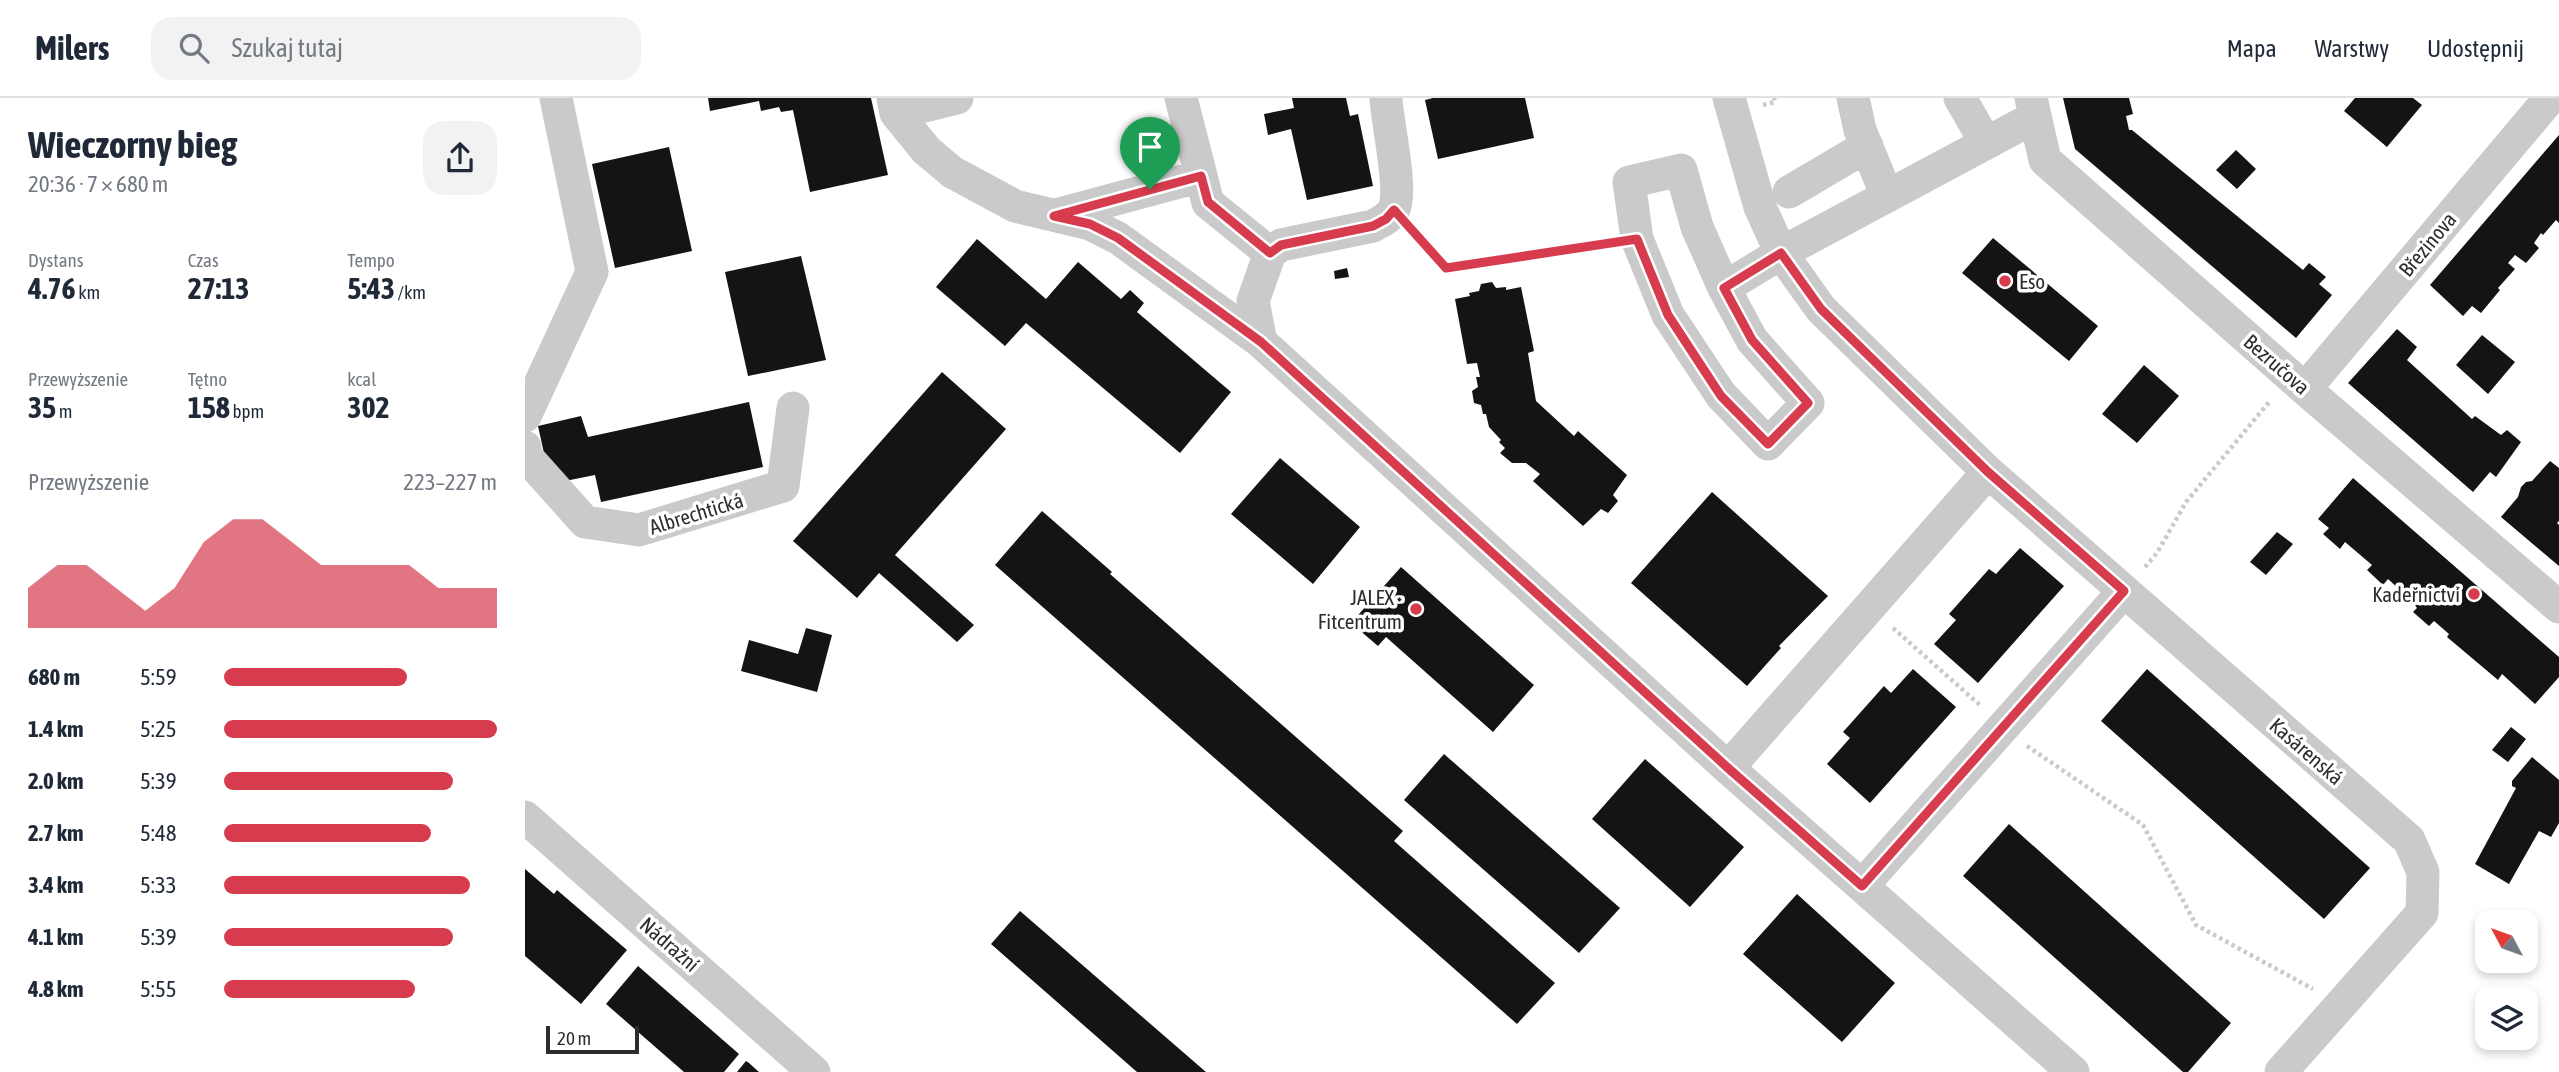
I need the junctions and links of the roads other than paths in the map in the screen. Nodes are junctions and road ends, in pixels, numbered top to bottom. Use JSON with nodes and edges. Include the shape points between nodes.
{"nodes":[{"id":1,"x":556,"y":98,"type":"edge"},
{"id":2,"x":957,"y":98,"type":"edge"},
{"id":3,"x":1181,"y":98,"type":"edge"},
{"id":4,"x":1386,"y":98,"type":"edge"},
{"id":5,"x":1729,"y":98,"type":"edge"},
{"id":6,"x":1853,"y":98,"type":"edge"},
{"id":7,"x":1960,"y":98,"type":"edge"},
{"id":8,"x":2550,"y":98,"type":"edge"},
{"id":9,"x":895,"y":105,"type":"edge"},
{"id":10,"x":2033,"y":107,"type":"edge"},
{"id":11,"x":1986,"y":143,"type":"junction"},
{"id":12,"x":1867,"y":146,"type":"junction"},
{"id":13,"x":1201,"y":176,"type":"junction"},
{"id":14,"x":1789,"y":192,"type":"dead end"},
{"id":15,"x":1887,"y":196,"type":"junction"},
{"id":16,"x":1054,"y":216,"type":"junction"},
{"id":17,"x":1270,"y":253,"type":"junction"},
{"id":18,"x":1781,"y":253,"type":"junction"},
{"id":19,"x":1724,"y":288,"type":"junction"},
{"id":20,"x":1261,"y":342,"type":"junction"},
{"id":21,"x":2298,"y":383,"type":"junction"},
{"id":22,"x":793,"y":408,"type":"dead end"},
{"id":23,"x":525,"y":416,"type":"edge"},
{"id":24,"x":525,"y":447,"type":"edge"},
{"id":25,"x":1988,"y":472,"type":"junction"},
{"id":26,"x":2124,"y":591,"type":"junction"},
{"id":27,"x":2559,"y":607,"type":"edge"},
{"id":28,"x":1728,"y":768,"type":"junction"},
{"id":29,"x":525,"y":817,"type":"edge"},
{"id":30,"x":1862,"y":886,"type":"junction"},
{"id":31,"x":814,"y":1072,"type":"edge"},
{"id":32,"x":2073,"y":1072,"type":"edge"},
{"id":33,"x":2281,"y":1072,"type":"edge"}],
"edges":[{"from":1,"to":23,"type":"street","via":[[592,272]]},
{"from":2,"to":9,"type":"street"},
{"from":3,"to":13,"type":"street"},
{"from":4,"to":17,"type":"street","via":[[1398,194],[1394,210],[1373,226],[1281,245]]},
{"from":5,"to":18,"type":"street","name":"Kasárenská","via":[[1760,207]]},
{"from":6,"to":12,"type":"street"},
{"from":7,"to":11,"type":"street"},
{"from":8,"to":21,"type":"street","name":"Březinova"},
{"from":9,"to":16,"type":"street","via":[[926,150],[952,172],[1015,206]]},
{"from":10,"to":11,"type":"street"},
{"from":10,"to":21,"type":"street","name":"Bezručova","via":[[2045,160]]},
{"from":11,"to":15,"type":"street"},
{"from":12,"to":14,"type":"street"},
{"from":12,"to":15,"type":"street"},
{"from":13,"to":16,"type":"street"},
{"from":13,"to":17,"type":"street","via":[[1208,202]]},
{"from":15,"to":18,"type":"street"},
{"from":16,"to":20,"type":"street","via":[[1090,224],[1118,238]]},
{"from":17,"to":20,"type":"street","via":[[1253,301]]},
{"from":18,"to":19,"type":"street"},
{"from":18,"to":25,"type":"street","name":"Kasárenská","via":[[1821,309]]},
{"from":19,"to":19,"type":"street","via":[[1697,228],[1681,170],[1629,182],[1637,239],[1668,315],[1721,396],[1768,444],[1808,403],[1752,340]]},
{"from":20,"to":28,"type":"street"},
{"from":21,"to":27,"type":"street","name":"Bezručova"},
{"from":22,"to":24,"type":"street","name":"Albrechtická","via":[[783,486],[639,530],[585,522],[526,456]]},
{"from":25,"to":26,"type":"street","name":"Kasárenská"},
{"from":25,"to":28,"type":"street"},
{"from":26,"to":30,"type":"street"},
{"from":26,"to":33,"type":"street","name":"Kasárenská","via":[[2409,840],[2423,872],[2422,913]]},
{"from":28,"to":30,"type":"street"},
{"from":29,"to":31,"type":"street","name":"Nádražní"},
{"from":30,"to":32,"type":"street"}]}
